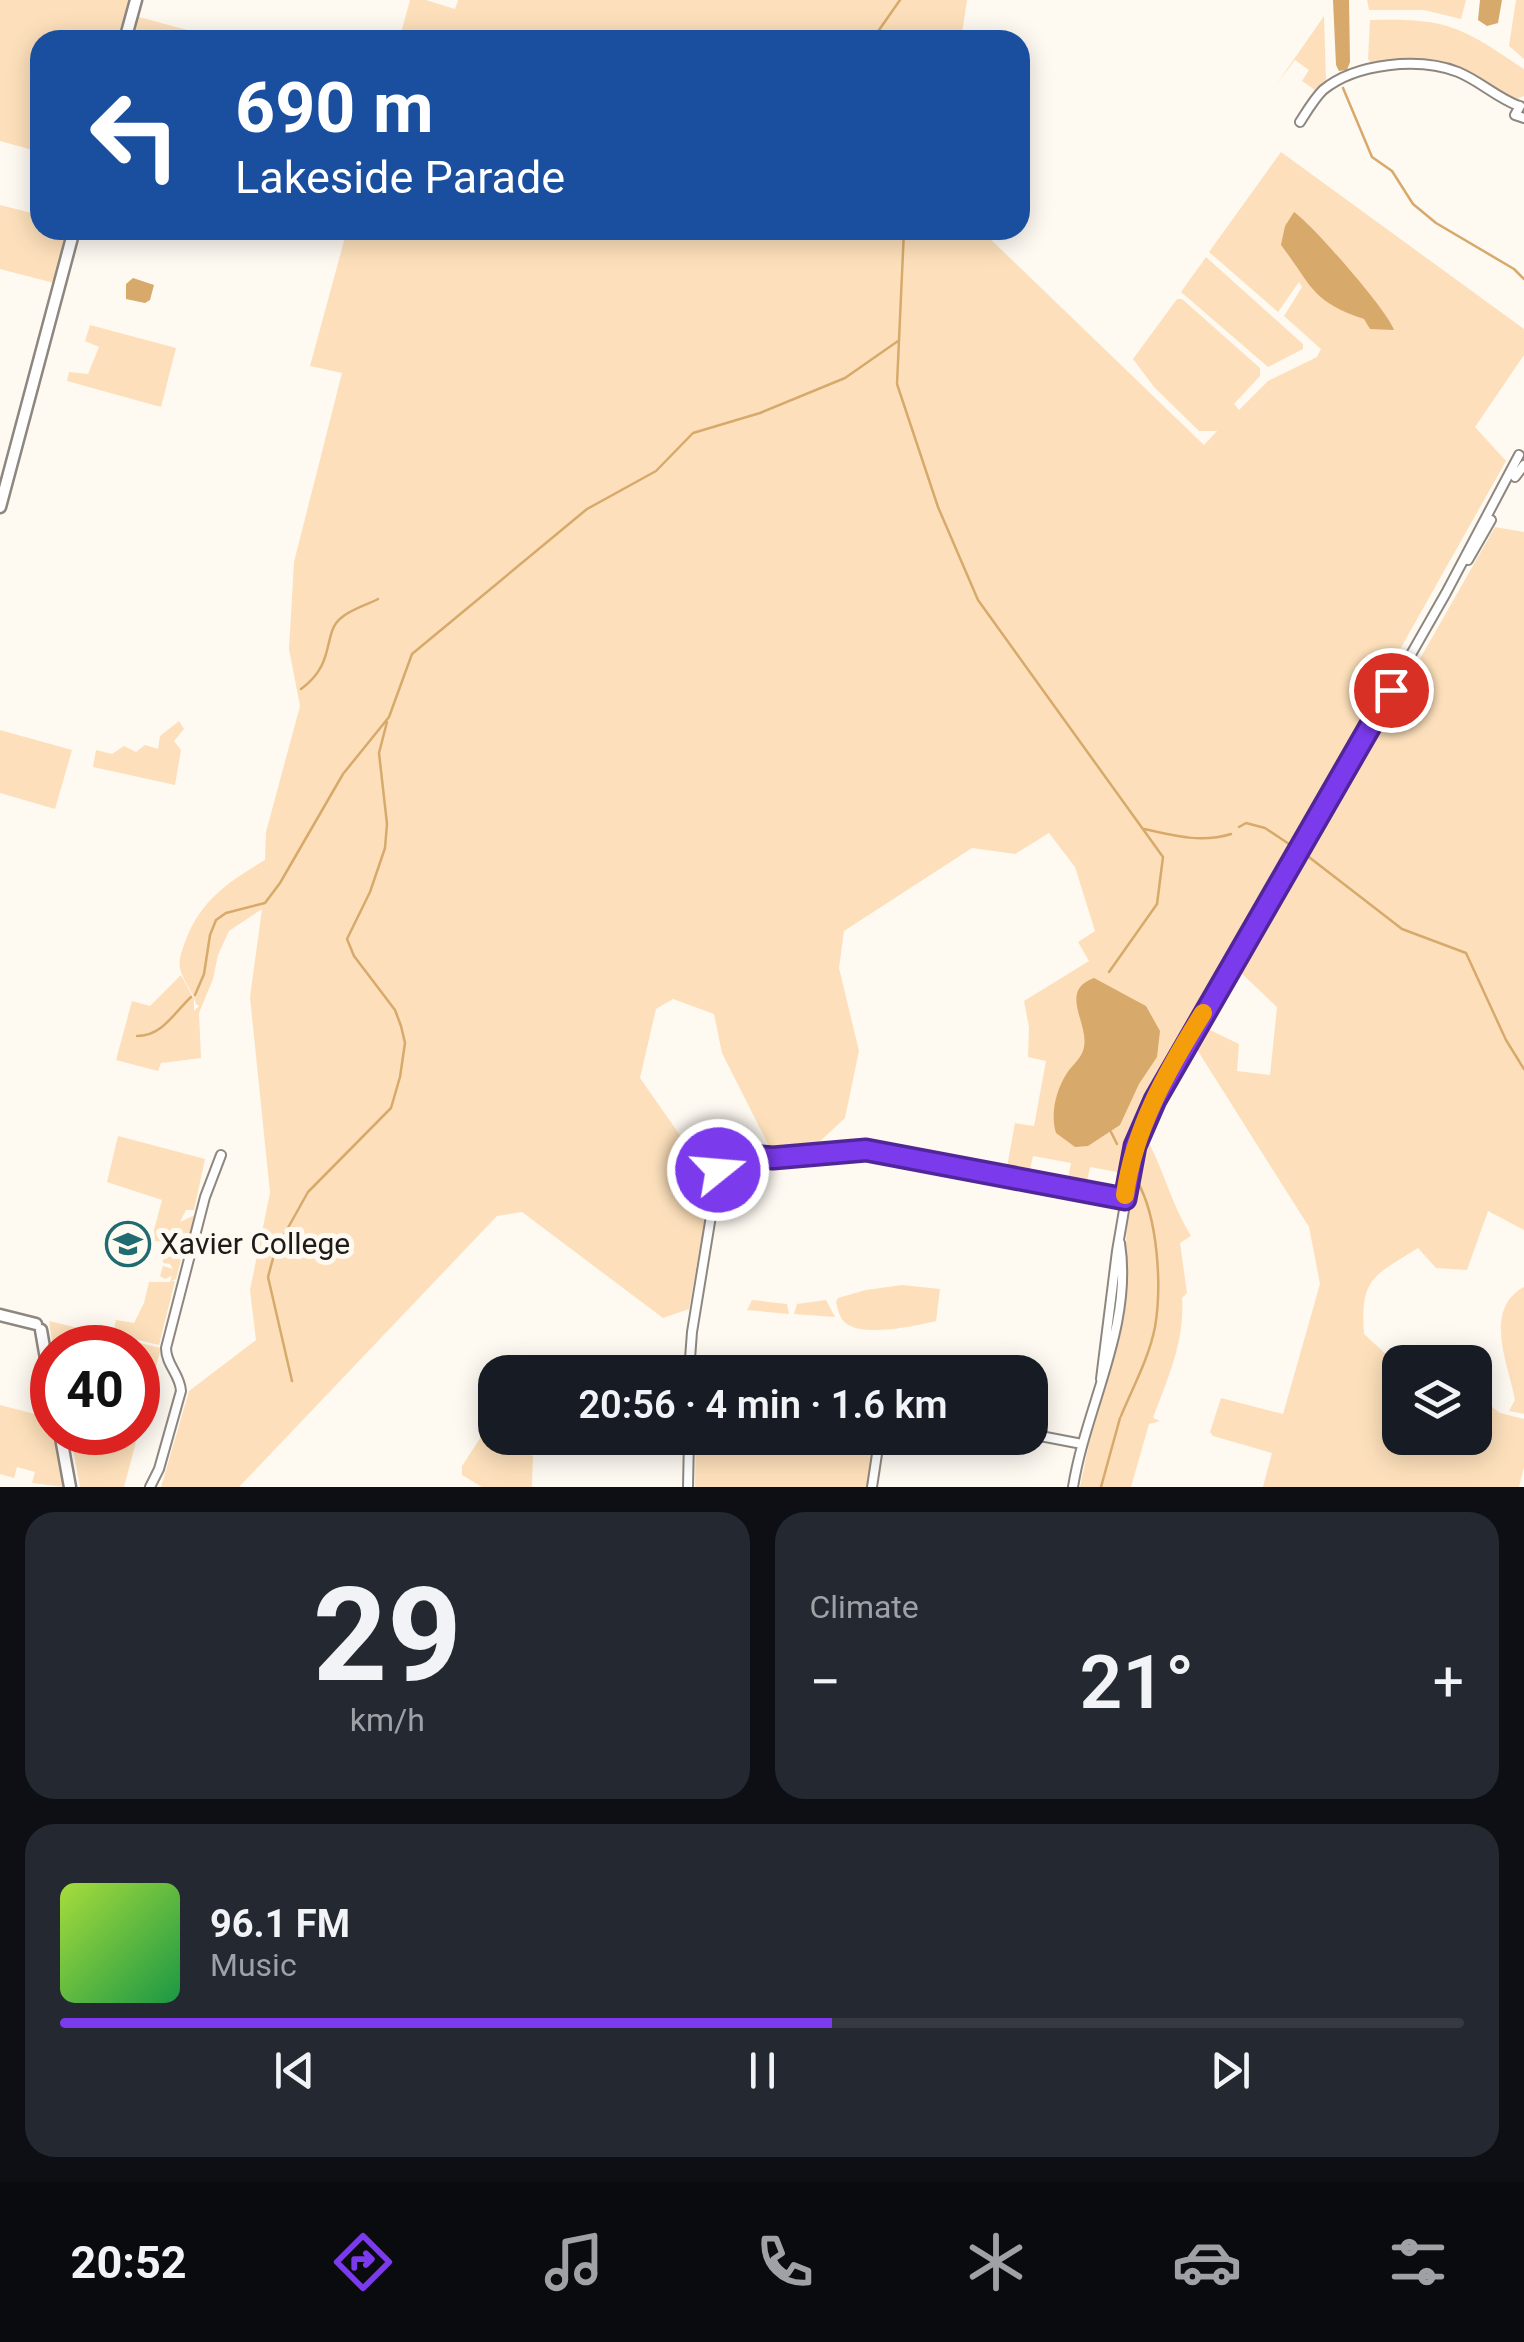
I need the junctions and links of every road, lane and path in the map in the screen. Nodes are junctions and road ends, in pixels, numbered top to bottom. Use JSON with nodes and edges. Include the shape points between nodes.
{"nodes":[{"id":1,"x":136,"y":0,"type":"edge"},
{"id":2,"x":128,"y":30,"type":"edge"},
{"id":3,"x":1519,"y":108,"type":"edge"},
{"id":4,"x":1524,"y":119,"type":"edge"},
{"id":5,"x":1300,"y":122,"type":"dead end"},
{"id":6,"x":71,"y":240,"type":"edge"},
{"id":7,"x":1523,"y":456,"type":"edge"},
{"id":8,"x":0,"y":507,"type":"edge"},
{"id":9,"x":221,"y":1155,"type":"dead end"},
{"id":10,"x":1125,"y":1199,"type":"junction"},
{"id":11,"x":0,"y":1315,"type":"edge"},
{"id":12,"x":32,"y":1325,"type":"edge"},
{"id":13,"x":691,"y":1355,"type":"edge"},
{"id":14,"x":1048,"y":1437,"type":"edge"},
{"id":15,"x":1082,"y":1444,"type":"junction"},
{"id":16,"x":64,"y":1455,"type":"edge"},
{"id":17,"x":689,"y":1455,"type":"edge"},
{"id":18,"x":877,"y":1455,"type":"edge"},
{"id":19,"x":70,"y":1487,"type":"edge"},
{"id":20,"x":150,"y":1487,"type":"edge"},
{"id":21,"x":688,"y":1487,"type":"edge"},
{"id":22,"x":872,"y":1487,"type":"edge"},
{"id":23,"x":1073,"y":1487,"type":"edge"}],
"edges":[{"from":1,"to":2,"type":"main road"},
{"from":3,"to":4,"type":"street","via":[[1518,118]]},
{"from":3,"to":5,"type":"street","via":[[1460,73],[1400,63],[1328,86]]},
{"from":6,"to":8,"type":"main road"},
{"from":7,"to":10,"type":"street","via":[[1182,1049],[1144,1123]]},
{"from":9,"to":20,"type":"street","via":[[166,1348],[180,1395]]},
{"from":10,"to":13,"type":"street","via":[[866,1150],[773,1158],[731,1154],[722,1159]]},
{"from":10,"to":15,"type":"street","via":[[1101,1379]]},
{"from":11,"to":12,"type":"main road"},
{"from":14,"to":15,"type":"street"},
{"from":15,"to":23,"type":"street"},
{"from":16,"to":19,"type":"main road"},
{"from":17,"to":21,"type":"street"},
{"from":18,"to":22,"type":"street"}]}
